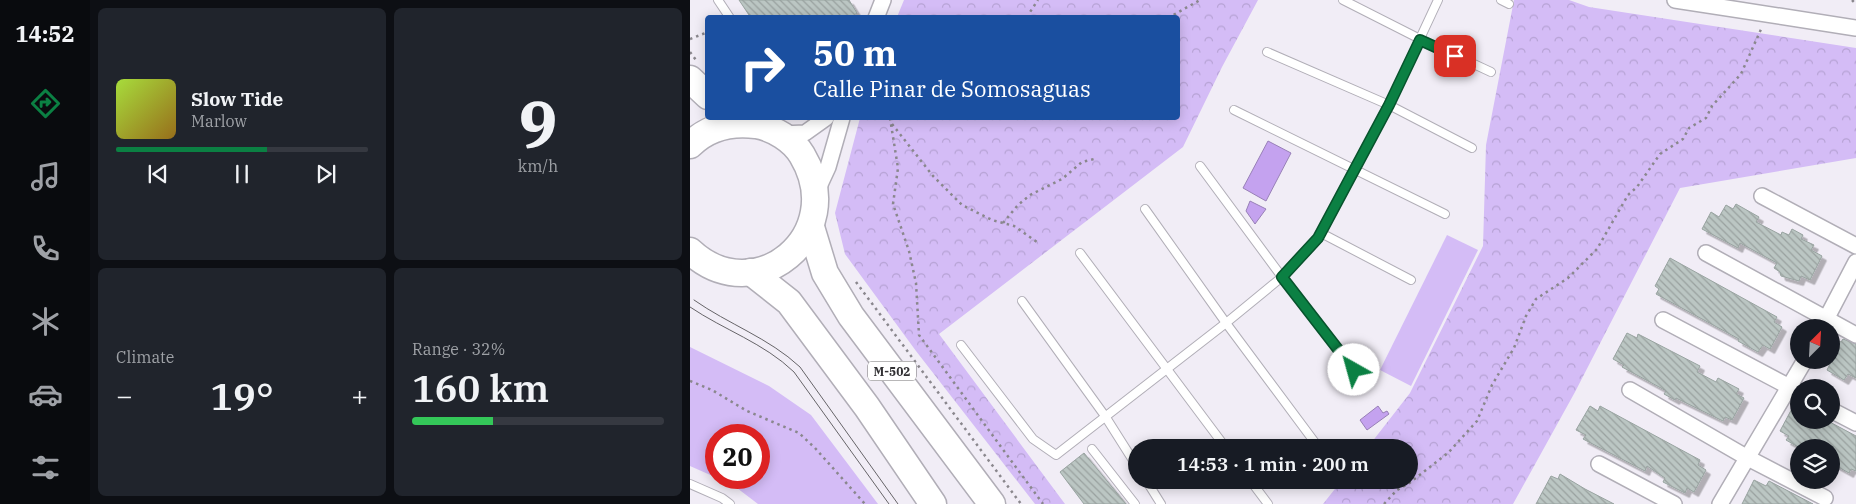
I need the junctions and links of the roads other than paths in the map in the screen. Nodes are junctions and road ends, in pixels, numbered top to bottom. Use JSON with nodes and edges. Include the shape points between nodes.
{"nodes":[{"id":1,"x":718,"y":0,"type":"edge"},
{"id":2,"x":883,"y":0,"type":"edge"},
{"id":3,"x":1343,"y":0,"type":"edge"},
{"id":4,"x":1438,"y":0,"type":"edge"},
{"id":5,"x":1675,"y":0,"type":"edge"},
{"id":6,"x":728,"y":15,"type":"edge"},
{"id":7,"x":877,"y":15,"type":"edge"},
{"id":8,"x":1856,"y":28,"type":"edge"},
{"id":9,"x":1420,"y":40,"type":"junction"},
{"id":10,"x":1267,"y":52,"type":"dead end"},
{"id":11,"x":1491,"y":72,"type":"dead end"},
{"id":12,"x":690,"y":79,"type":"edge"},
{"id":13,"x":705,"y":93,"type":"edge"},
{"id":14,"x":1389,"y":105,"type":"junction"},
{"id":15,"x":1234,"y":110,"type":"dead end"},
{"id":16,"x":738,"y":120,"type":"edge"},
{"id":17,"x":823,"y":120,"type":"edge"},
{"id":18,"x":841,"y":120,"type":"edge"},
{"id":19,"x":781,"y":134,"type":"junction"},
{"id":20,"x":690,"y":145,"type":"edge"},
{"id":21,"x":1472,"y":148,"type":"dead end"},
{"id":22,"x":1200,"y":166,"type":"dead end"},
{"id":23,"x":1354,"y":168,"type":"junction"},
{"id":24,"x":816,"y":193,"type":"junction"},
{"id":25,"x":1762,"y":196,"type":"dead end"},
{"id":26,"x":1145,"y":209,"type":"dead end"},
{"id":27,"x":1445,"y":214,"type":"dead end"},
{"id":28,"x":811,"y":227,"type":"junction"},
{"id":29,"x":1321,"y":233,"type":"junction"},
{"id":30,"x":1856,"y":246,"type":"edge"},
{"id":31,"x":1080,"y":253,"type":"dead end"},
{"id":32,"x":1706,"y":253,"type":"dead end"},
{"id":33,"x":693,"y":256,"type":"edge"},
{"id":34,"x":1856,"y":262,"type":"edge"},
{"id":35,"x":751,"y":272,"type":"junction"},
{"id":36,"x":1282,"y":277,"type":"junction"},
{"id":37,"x":1411,"y":280,"type":"dead end"},
{"id":38,"x":1022,"y":301,"type":"dead end"},
{"id":39,"x":1816,"y":319,"type":"edge"},
{"id":40,"x":1827,"y":319,"type":"edge"},
{"id":41,"x":1663,"y":320,"type":"dead end"},
{"id":42,"x":1226,"y":324,"type":"junction"},
{"id":43,"x":1840,"y":330,"type":"edge"},
{"id":44,"x":1856,"y":335,"type":"edge"},
{"id":45,"x":961,"y":346,"type":"dead end"},
{"id":46,"x":1167,"y":368,"type":"junction"},
{"id":47,"x":1366,"y":385,"type":"dead end"},
{"id":48,"x":1790,"y":388,"type":"edge"},
{"id":49,"x":1630,"y":390,"type":"dead end"},
{"id":50,"x":1790,"y":396,"type":"edge"},
{"id":51,"x":867,"y":407,"type":"junction"},
{"id":52,"x":1840,"y":415,"type":"edge"},
{"id":53,"x":1105,"y":416,"type":"junction"},
{"id":54,"x":1856,"y":423,"type":"edge"},
{"id":55,"x":1219,"y":439,"type":"edge"},
{"id":56,"x":1312,"y":439,"type":"edge"},
{"id":57,"x":1092,"y":449,"type":"dead end"},
{"id":58,"x":1128,"y":452,"type":"edge"},
{"id":59,"x":1746,"y":457,"type":"junction"},
{"id":60,"x":1599,"y":464,"type":"dead end"},
{"id":61,"x":690,"y":484,"type":"edge"},
{"id":62,"x":1152,"y":489,"type":"edge"},
{"id":63,"x":1257,"y":489,"type":"edge"},
{"id":64,"x":1825,"y":498,"type":"dead end"},
{"id":65,"x":730,"y":504,"type":"edge"},
{"id":66,"x":933,"y":504,"type":"edge"},
{"id":67,"x":946,"y":504,"type":"edge"},
{"id":68,"x":992,"y":504,"type":"edge"},
{"id":69,"x":1135,"y":504,"type":"edge"},
{"id":70,"x":1162,"y":504,"type":"edge"},
{"id":71,"x":1268,"y":504,"type":"edge"},
{"id":72,"x":1674,"y":504,"type":"edge"},
{"id":73,"x":1720,"y":504,"type":"edge"}],
"edges":[{"from":1,"to":6,"type":"lane"},
{"from":2,"to":7,"type":"street"},
{"from":3,"to":9,"type":"lane"},
{"from":4,"to":9,"type":"lane"},
{"from":5,"to":8,"type":"street"},
{"from":9,"to":11,"type":"lane"},
{"from":9,"to":14,"type":"lane"},
{"from":10,"to":14,"type":"lane"},
{"from":12,"to":13,"type":"highway"},
{"from":14,"to":21,"type":"lane"},
{"from":14,"to":23,"type":"lane"},
{"from":15,"to":23,"type":"lane"},
{"from":16,"to":19,"type":"highway","number":"M-502"},
{"from":16,"to":20,"type":"highway","number":"M-502","via":[[718,127]]},
{"from":17,"to":19,"type":"street","via":[[805,133]]},
{"from":18,"to":24,"type":"street","via":[[828,167]]},
{"from":19,"to":24,"type":"highway","number":"M-502","via":[[803,156],[811,170]]},
{"from":22,"to":36,"type":"lane"},
{"from":23,"to":27,"type":"lane"},
{"from":23,"to":29,"type":"lane"},
{"from":24,"to":28,"type":"highway","number":"M-502"},
{"from":25,"to":30,"type":"street"},
{"from":26,"to":42,"type":"lane"},
{"from":28,"to":35,"type":"highway","number":"M-502","via":[[787,258]]},
{"from":28,"to":68,"type":"highway","number":"M-502","via":[[825,273],[851,316]]},
{"from":29,"to":36,"type":"lane"},
{"from":29,"to":37,"type":"lane"},
{"from":31,"to":46,"type":"lane"},
{"from":32,"to":39,"type":"street"},
{"from":33,"to":35,"type":"highway","number":"M-502","via":[[715,268]]},
{"from":34,"to":40,"type":"street"},
{"from":35,"to":51,"type":"highway","number":"M-502","via":[[789,302]]},
{"from":36,"to":42,"type":"lane"},
{"from":36,"to":47,"type":"lane"},
{"from":38,"to":53,"type":"lane"},
{"from":41,"to":48,"type":"street"},
{"from":42,"to":46,"type":"lane"},
{"from":42,"to":56,"type":"lane"},
{"from":43,"to":44,"type":"street"},
{"from":45,"to":53,"type":"lane","via":[[1034,439],[1056,455]]},
{"from":46,"to":53,"type":"lane"},
{"from":46,"to":55,"type":"lane"},
{"from":49,"to":59,"type":"street"},
{"from":50,"to":59,"type":"street"},
{"from":51,"to":66,"type":"highway","number":"M-502"},
{"from":51,"to":67,"type":"highway","number":"M-502"},
{"from":52,"to":54,"type":"street"},
{"from":53,"to":58,"type":"lane"},
{"from":57,"to":69,"type":"lane"},
{"from":59,"to":64,"type":"street"},
{"from":59,"to":73,"type":"street"},
{"from":60,"to":72,"type":"street"},
{"from":61,"to":65,"type":"lane"},
{"from":62,"to":70,"type":"lane"},
{"from":63,"to":71,"type":"lane"}]}
